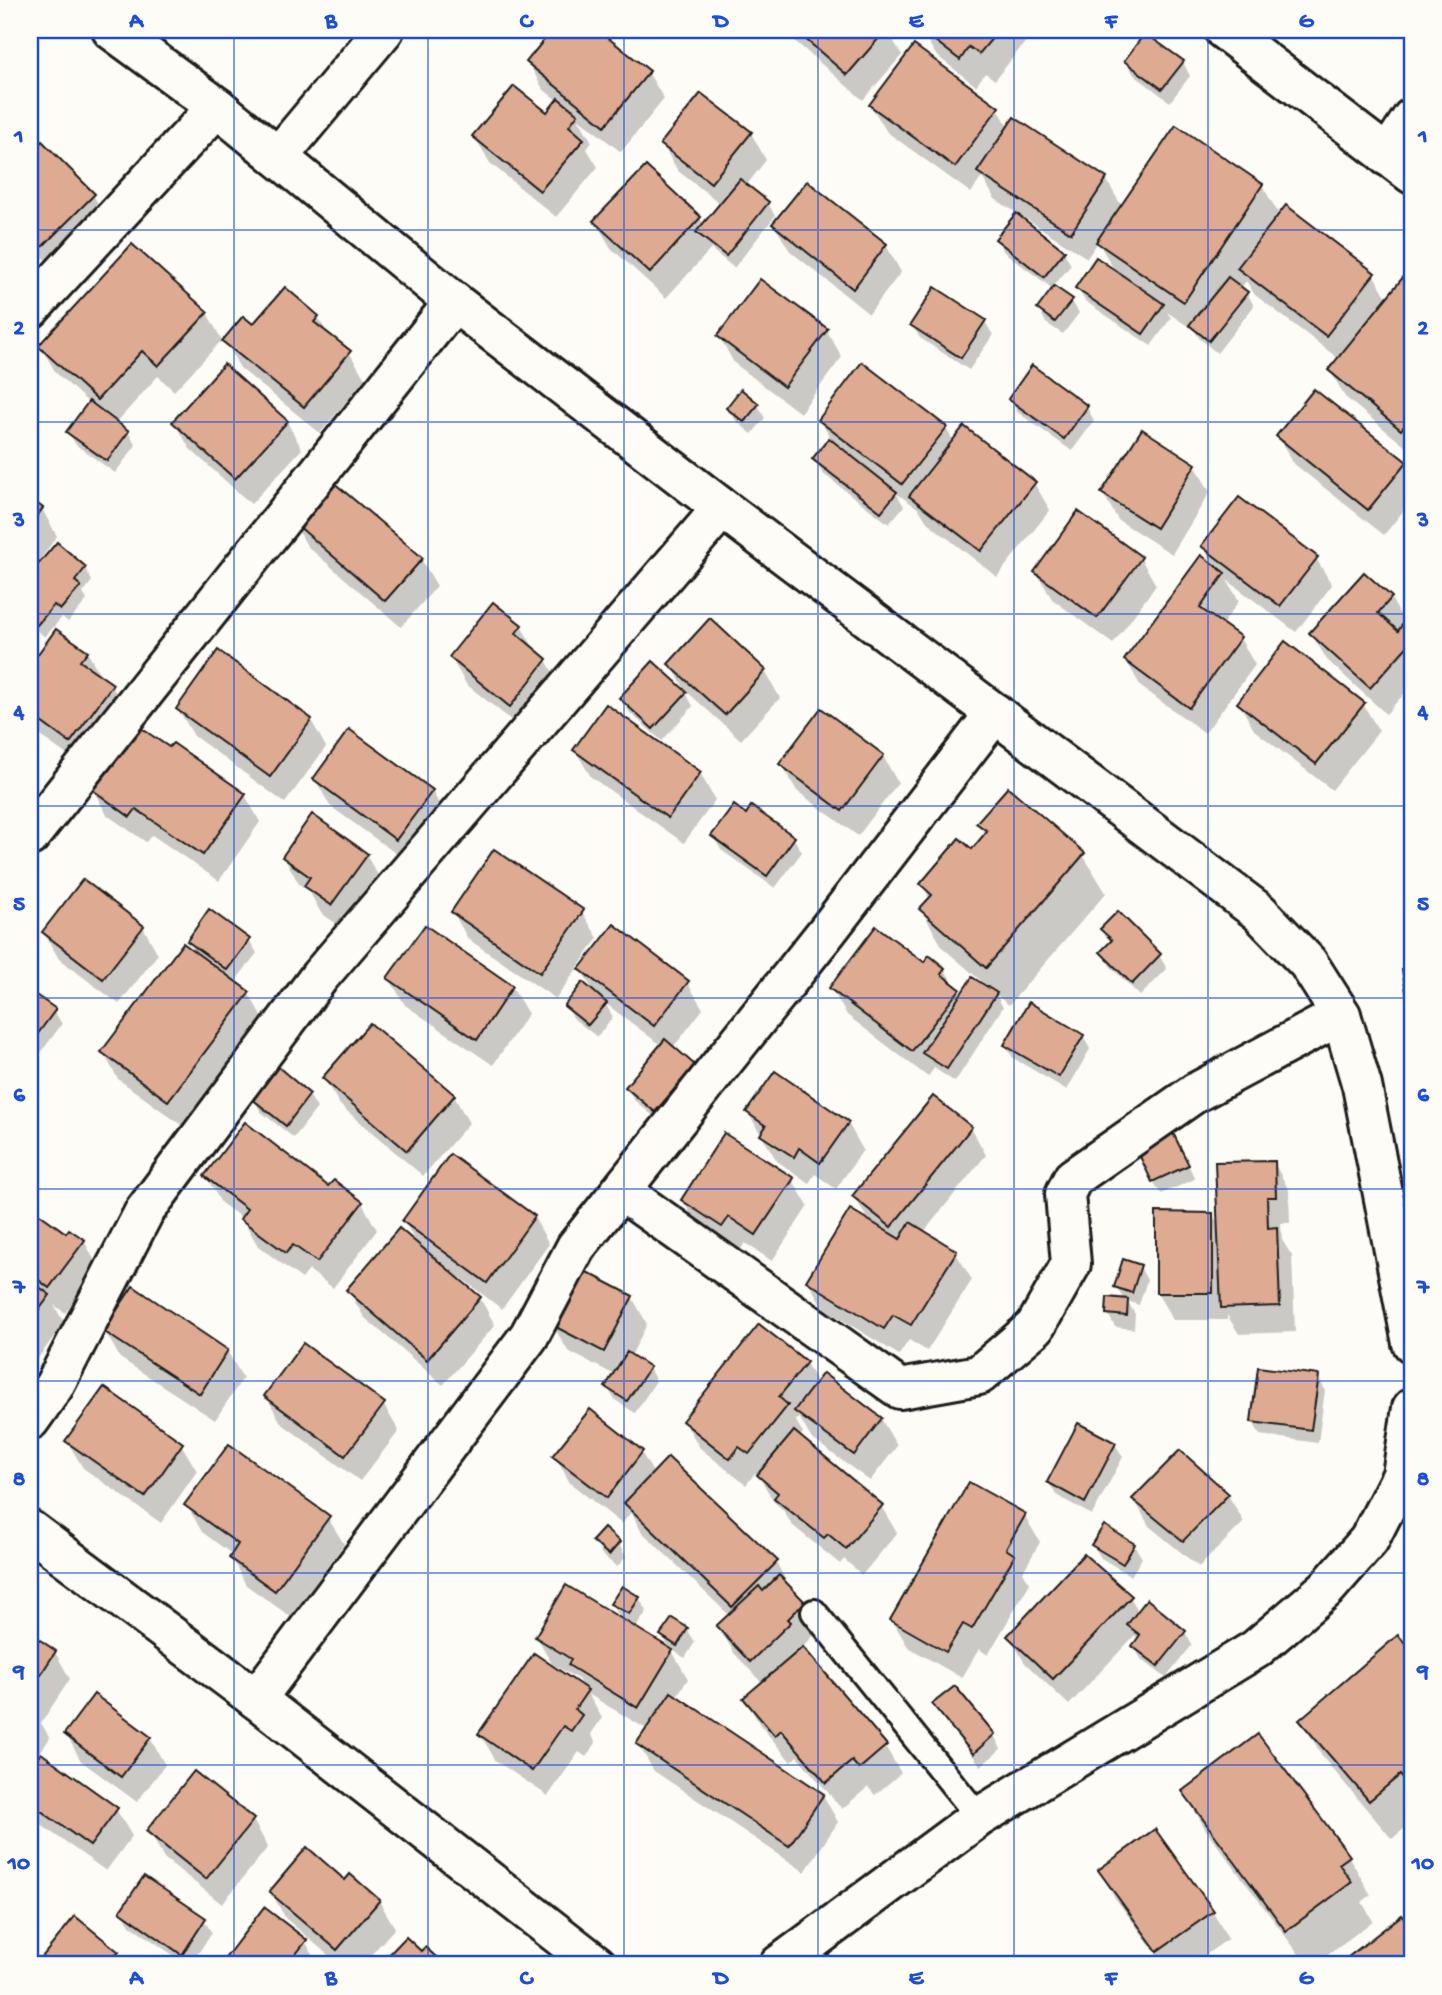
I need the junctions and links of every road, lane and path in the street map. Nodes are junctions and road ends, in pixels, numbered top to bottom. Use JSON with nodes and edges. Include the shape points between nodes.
{"nodes":[{"id":1,"x":111,"y":30,"type":"edge"},
{"id":2,"x":384,"y":30,"type":"edge"},
{"id":3,"x":1224,"y":30,"type":"edge"},
{"id":4,"x":218,"y":107,"type":"junction"},
{"id":5,"x":1412,"y":117,"type":"edge"},
{"id":6,"x":278,"y":157,"type":"junction"},
{"id":7,"x":1400,"y":165,"type":"edge"},
{"id":8,"x":454,"y":302,"type":"junction"},
{"id":9,"x":30,"y":309,"type":"edge"},
{"id":10,"x":722,"y":508,"type":"junction"},
{"id":11,"x":995,"y":713,"type":"junction"},
{"id":12,"x":30,"y":836,"type":"edge"},
{"id":13,"x":1341,"y":1015,"type":"junction"},
{"id":14,"x":621,"y":1191,"type":"junction"},
{"id":15,"x":1412,"y":1343,"type":"edge"},
{"id":16,"x":1412,"y":1408,"type":"edge"},
{"id":17,"x":30,"y":1420,"type":"edge"},
{"id":18,"x":30,"y":1530,"type":"edge"},
{"id":19,"x":814,"y":1612,"type":"dead end"},
{"id":20,"x":256,"y":1699,"type":"junction"},
{"id":21,"x":979,"y":1817,"type":"junction"},
{"id":22,"x":597,"y":1965,"type":"edge"},
{"id":23,"x":779,"y":1965,"type":"edge"}],
"edges":[{"from":1,"to":4,"type":"street"},
{"from":2,"to":6,"type":"street"},
{"from":3,"to":7,"type":"street"},
{"from":4,"to":6,"type":"street"},
{"from":4,"to":9,"type":"street"},
{"from":5,"to":7,"type":"street"},
{"from":6,"to":8,"type":"street"},
{"from":8,"to":10,"type":"street"},
{"from":8,"to":12,"type":"street"},
{"from":10,"to":11,"type":"street"},
{"from":10,"to":17,"type":"street","via":[[320,976],[144,1212],[54,1386]]},
{"from":11,"to":13,"type":"street","via":[[1259,912],[1308,963]]},
{"from":11,"to":14,"type":"street"},
{"from":13,"to":14,"type":"street","via":[[1195,1093],[1073,1178],[1065,1194],[1071,1264],[1035,1327],[979,1375],[900,1389]]},
{"from":13,"to":15,"type":"street","via":[[1362,1086]]},
{"from":14,"to":20,"type":"street","via":[[576,1247],[529,1336]]},
{"from":16,"to":21,"type":"street","via":[[1402,1475],[1369,1541],[1326,1589],[1256,1649]]},
{"from":18,"to":20,"type":"street"},
{"from":19,"to":21,"type":"lane"},
{"from":20,"to":22,"type":"street"},
{"from":21,"to":23,"type":"street"}]}
